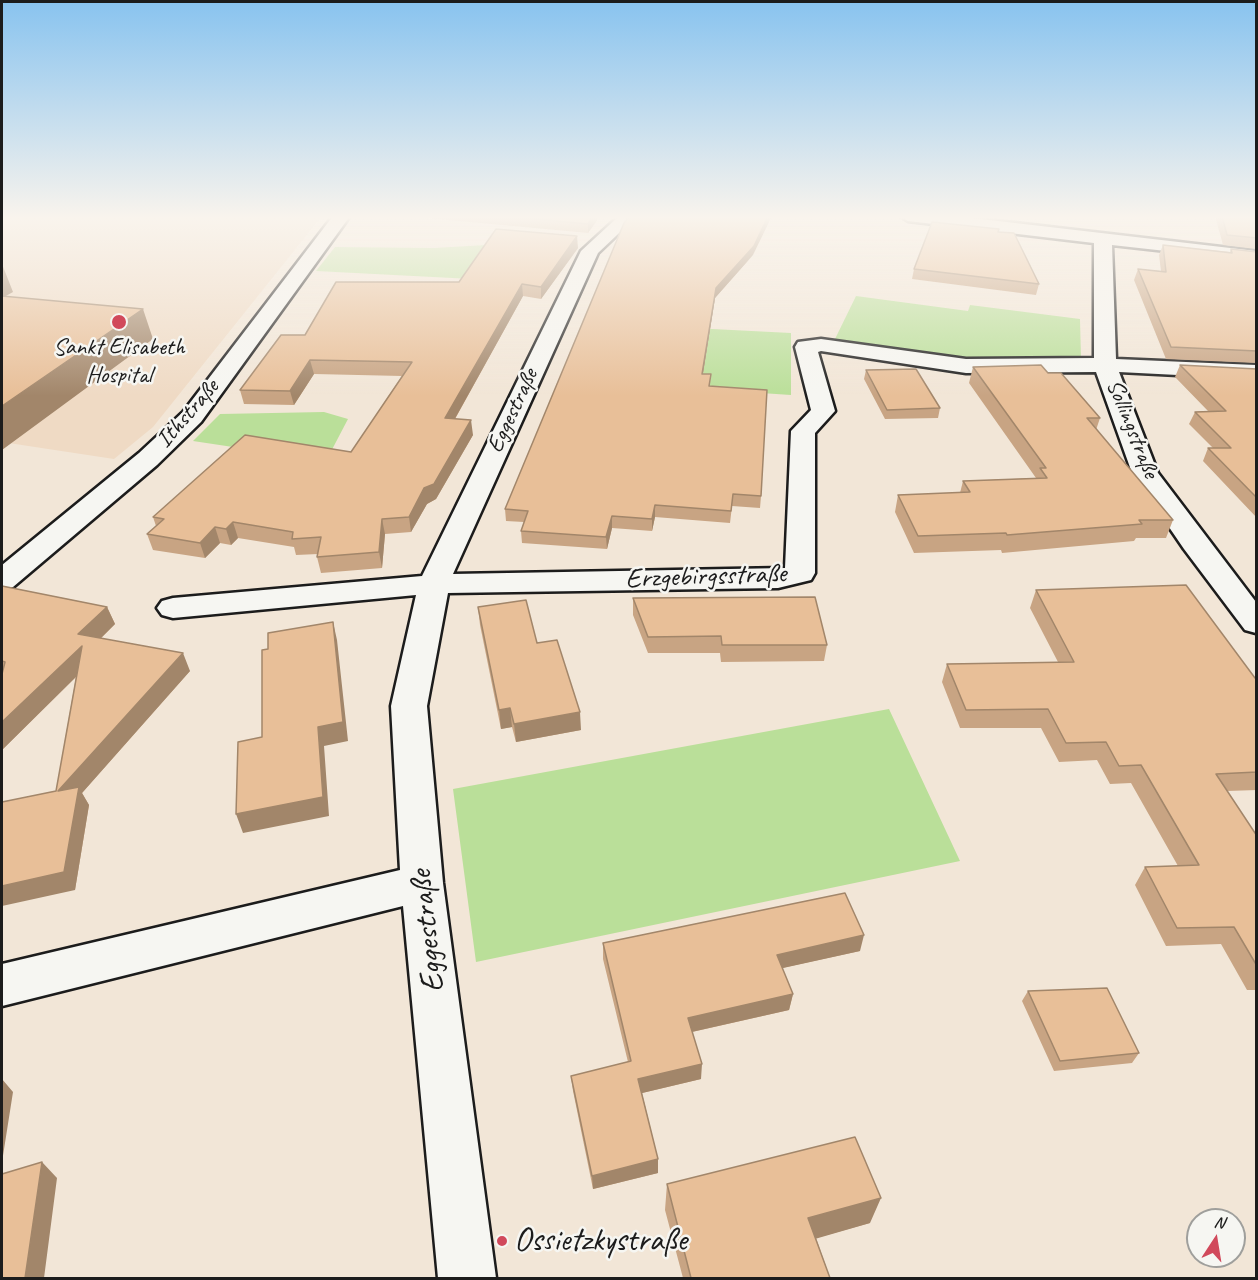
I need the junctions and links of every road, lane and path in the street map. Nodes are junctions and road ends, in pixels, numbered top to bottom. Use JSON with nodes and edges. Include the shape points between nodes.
{"nodes":[{"id":1,"x":297,"y":276,"type":"edge"},
{"id":2,"x":577,"y":276,"type":"edge"},
{"id":3,"x":1104,"y":276,"type":"edge"},
{"id":4,"x":1106,"y":365,"type":"junction"},
{"id":5,"x":1257,"y":372,"type":"edge"},
{"id":6,"x":2,"y":580,"type":"edge"},
{"id":7,"x":434,"y":584,"type":"junction"},
{"id":8,"x":173,"y":608,"type":"dead end"},
{"id":9,"x":1257,"y":623,"type":"edge"},
{"id":10,"x":422,"y":883,"type":"junction"},
{"id":11,"x":2,"y":985,"type":"edge"},
{"id":12,"x":467,"y":1278,"type":"edge"}],
"edges":[{"from":1,"to":6,"type":"street","name":"Ithstraße","via":[[192,417],[148,459]]},
{"from":2,"to":7,"type":"street","name":"Eggestraße"},
{"from":3,"to":4,"type":"street","name":"Sollingstraße"},
{"from":4,"to":5,"type":"street"},
{"from":4,"to":7,"type":"street","name":"Erzgebirgsstraße","via":[[966,366],[821,345],[806,347],[823,411],[803,431],[800,573],[778,579]]},
{"from":4,"to":9,"type":"street","name":"Sollingstraße","via":[[1145,473]]},
{"from":7,"to":8,"type":"street"},
{"from":7,"to":10,"type":"street","name":"Eggestraße","via":[[409,706]]},
{"from":10,"to":11,"type":"street"},
{"from":10,"to":12,"type":"street","name":"Eggestraße"}]}
